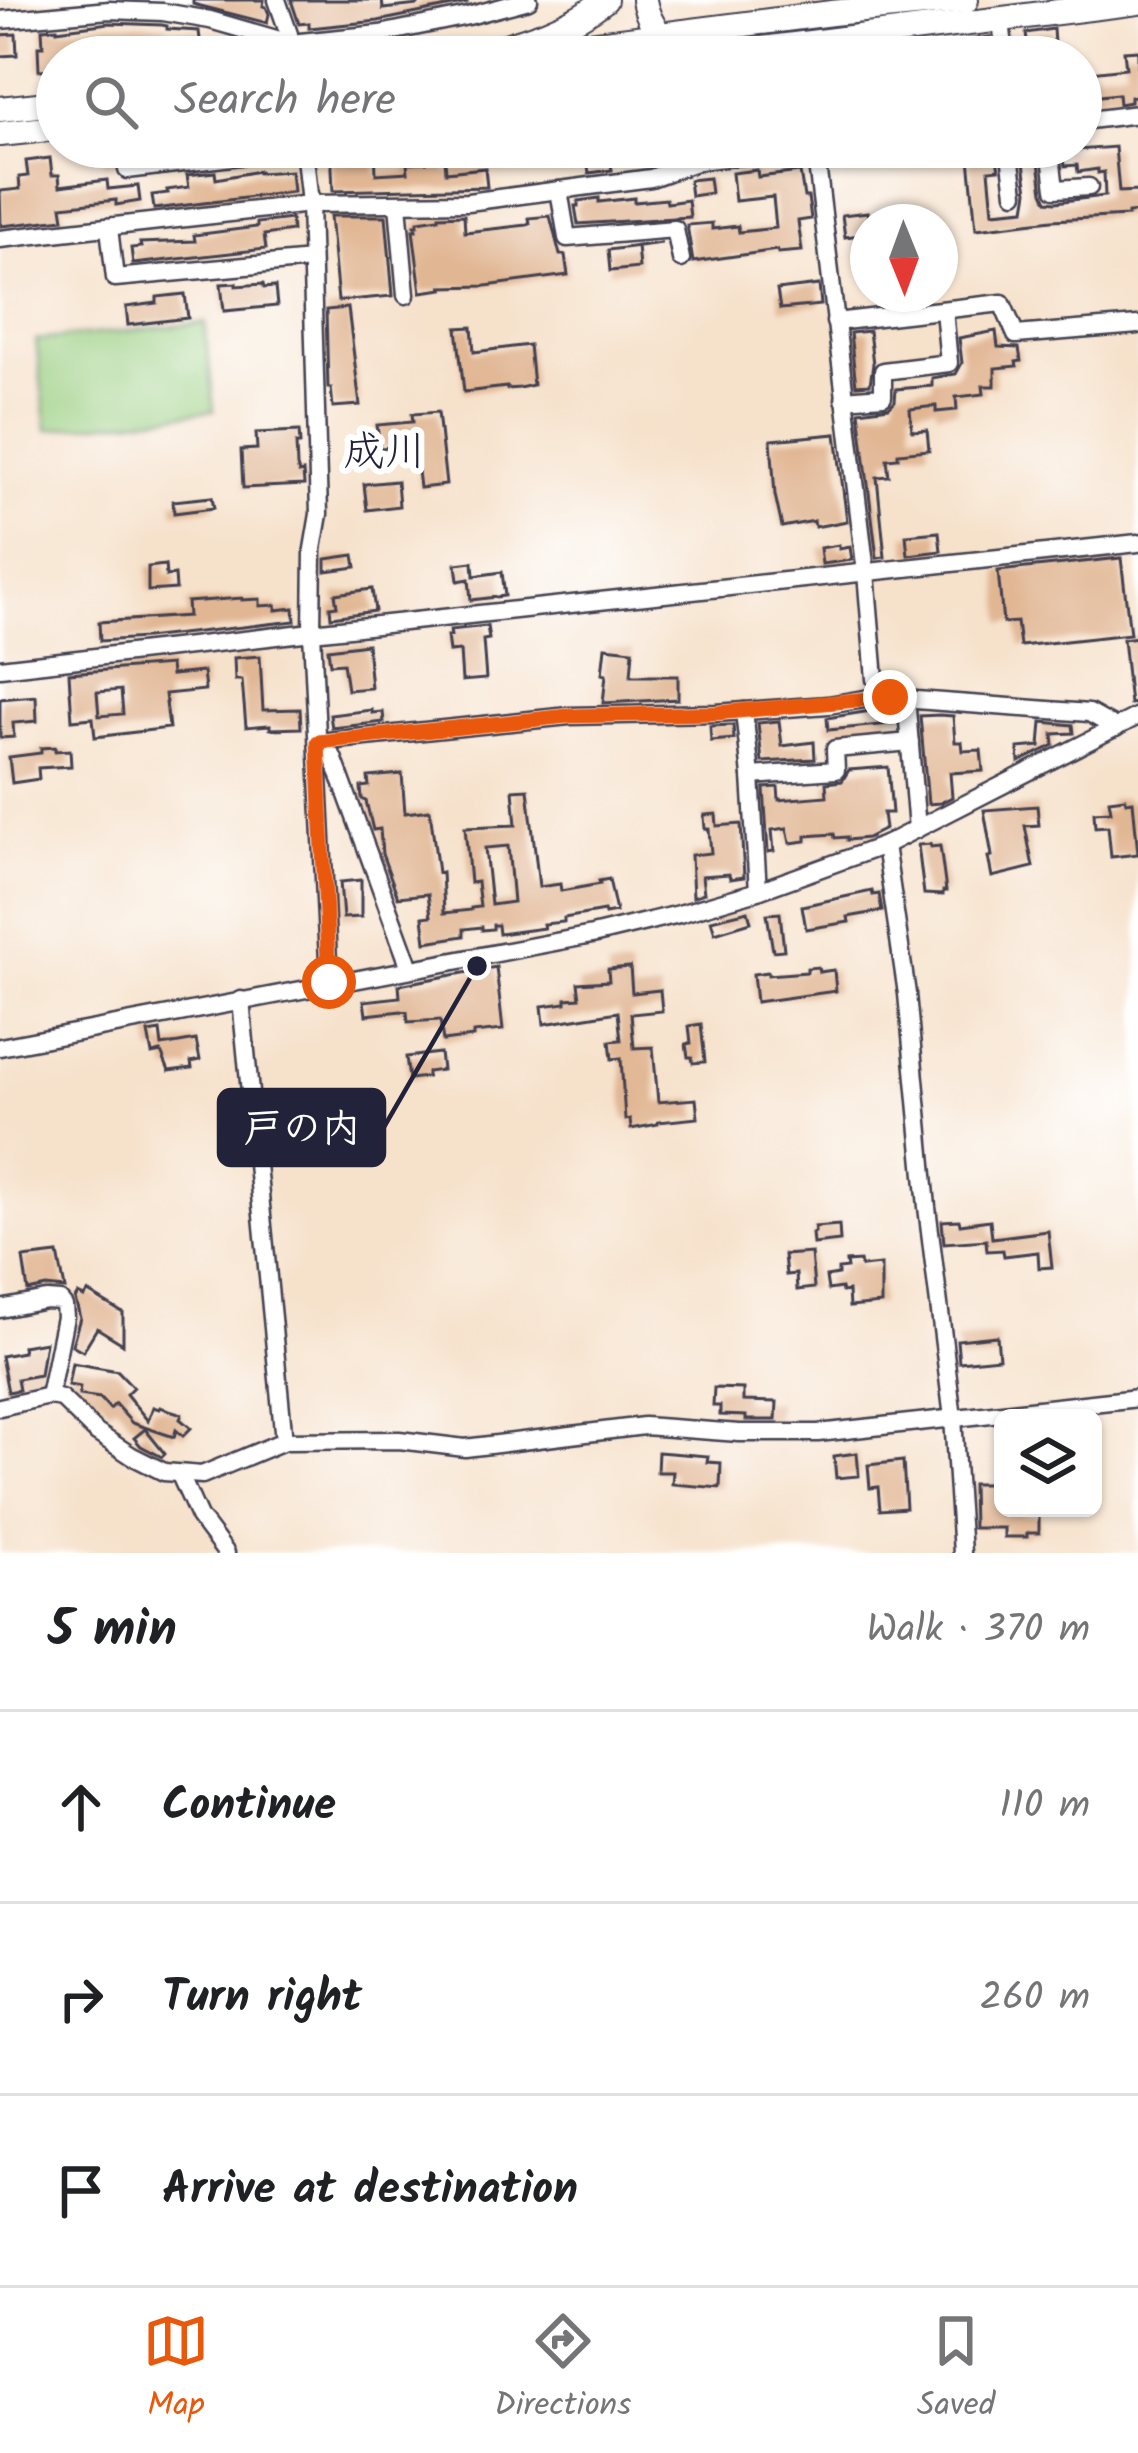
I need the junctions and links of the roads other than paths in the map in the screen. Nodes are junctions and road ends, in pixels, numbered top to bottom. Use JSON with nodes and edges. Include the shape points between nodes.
{"nodes":[{"id":1,"x":277,"y":0,"type":"edge"},
{"id":2,"x":529,"y":0,"type":"edge"},
{"id":3,"x":605,"y":0,"type":"edge"},
{"id":4,"x":644,"y":0,"type":"edge"},
{"id":5,"x":966,"y":0,"type":"edge"},
{"id":6,"x":1138,"y":2,"type":"edge"},
{"id":7,"x":88,"y":6,"type":"edge"},
{"id":8,"x":834,"y":7,"type":"edge"},
{"id":9,"x":25,"y":8,"type":"edge"},
{"id":10,"x":0,"y":20,"type":"edge"},
{"id":11,"x":1001,"y":20,"type":"junction"},
{"id":12,"x":262,"y":36,"type":"edge"},
{"id":13,"x":287,"y":36,"type":"edge"},
{"id":14,"x":364,"y":36,"type":"edge"},
{"id":15,"x":537,"y":36,"type":"edge"},
{"id":16,"x":660,"y":36,"type":"joint"},
{"id":17,"x":815,"y":36,"type":"edge"},
{"id":18,"x":900,"y":36,"type":"edge"},
{"id":19,"x":1003,"y":36,"type":"edge"},
{"id":20,"x":36,"y":105,"type":"edge"},
{"id":21,"x":0,"y":109,"type":"edge"},
{"id":22,"x":1138,"y":114,"type":"edge"},
{"id":23,"x":1102,"y":118,"type":"edge"},
{"id":24,"x":36,"y":130,"type":"edge"},
{"id":25,"x":0,"y":134,"type":"edge"},
{"id":26,"x":131,"y":168,"type":"edge"},
{"id":27,"x":306,"y":168,"type":"edge"},
{"id":28,"x":680,"y":168,"type":"edge"},
{"id":29,"x":818,"y":168,"type":"edge"},
{"id":30,"x":1012,"y":168,"type":"edge"},
{"id":31,"x":1052,"y":168,"type":"edge"},
{"id":32,"x":127,"y":170,"type":"dead end"},
{"id":33,"x":1089,"y":187,"type":"dead end"},
{"id":34,"x":559,"y":190,"type":"junction"},
{"id":35,"x":1015,"y":193,"type":"dead end"},
{"id":36,"x":310,"y":204,"type":"junction"},
{"id":37,"x":398,"y":204,"type":"junction"},
{"id":38,"x":110,"y":228,"type":"junction"},
{"id":39,"x":0,"y":239,"type":"edge"},
{"id":40,"x":681,"y":259,"type":"dead end"},
{"id":41,"x":311,"y":260,"type":"junction"},
{"id":42,"x":406,"y":296,"type":"dead end"},
{"id":43,"x":958,"y":309,"type":"edge"},
{"id":44,"x":926,"y":312,"type":"edge"},
{"id":45,"x":944,"y":312,"type":"edge"},
{"id":46,"x":835,"y":322,"type":"junction"},
{"id":47,"x":1138,"y":325,"type":"edge"},
{"id":48,"x":844,"y":399,"type":"junction"},
{"id":49,"x":1138,"y":543,"type":"edge"},
{"id":50,"x":866,"y":573,"type":"junction"},
{"id":51,"x":312,"y":632,"type":"junction"},
{"id":52,"x":0,"y":668,"type":"edge"},
{"id":53,"x":898,"y":697,"type":"junction"},
{"id":54,"x":744,"y":711,"type":"junction"},
{"id":55,"x":1138,"y":716,"type":"edge"},
{"id":56,"x":1116,"y":728,"type":"junction"},
{"id":57,"x":910,"y":742,"type":"junction"},
{"id":58,"x":318,"y":744,"type":"junction"},
{"id":59,"x":752,"y":776,"type":"junction"},
{"id":60,"x":917,"y":829,"type":"junction"},
{"id":61,"x":885,"y":845,"type":"junction"},
{"id":62,"x":758,"y":891,"type":"junction"},
{"id":63,"x":410,"y":968,"type":"junction"},
{"id":64,"x":329,"y":982,"type":"junction"},
{"id":65,"x":241,"y":1000,"type":"junction"},
{"id":66,"x":0,"y":1046,"type":"edge"},
{"id":67,"x":0,"y":1309,"type":"edge"},
{"id":68,"x":49,"y":1396,"type":"junction"},
{"id":69,"x":1138,"y":1398,"type":"edge"},
{"id":70,"x":0,"y":1407,"type":"edge"},
{"id":71,"x":953,"y":1418,"type":"junction"},
{"id":72,"x":284,"y":1441,"type":"junction"},
{"id":73,"x":180,"y":1475,"type":"junction"},
{"id":74,"x":226,"y":1553,"type":"edge"},
{"id":75,"x":962,"y":1553,"type":"edge"}],
"edges":[{"from":1,"to":13,"type":"street"},
{"from":2,"to":14,"type":"street"},
{"from":3,"to":15,"type":"highway"},
{"from":4,"to":16,"type":"highway"},
{"from":5,"to":8,"type":"highway"},
{"from":6,"to":11,"type":"highway"},
{"from":7,"to":9,"type":"street"},
{"from":7,"to":12,"type":"street","via":[[163,12]]},
{"from":8,"to":16,"type":"highway"},
{"from":8,"to":17,"type":"highway"},
{"from":9,"to":10,"type":"street"},
{"from":11,"to":18,"type":"highway"},
{"from":11,"to":19,"type":"street"},
{"from":20,"to":21,"type":"highway"},
{"from":22,"to":23,"type":"street"},
{"from":24,"to":25,"type":"highway"},
{"from":26,"to":32,"type":"street"},
{"from":27,"to":36,"type":"street"},
{"from":28,"to":34,"type":"street"},
{"from":29,"to":46,"type":"street"},
{"from":30,"to":35,"type":"street"},
{"from":31,"to":33,"type":"street","via":[[1055,189]]},
{"from":34,"to":37,"type":"street"},
{"from":34,"to":40,"type":"street","via":[[567,238],[675,229]]},
{"from":36,"to":37,"type":"street"},
{"from":36,"to":38,"type":"street"},
{"from":36,"to":41,"type":"street"},
{"from":37,"to":42,"type":"street"},
{"from":38,"to":39,"type":"street"},
{"from":38,"to":41,"type":"street","via":[[115,278]]},
{"from":41,"to":51,"type":"street","via":[[319,514]]},
{"from":43,"to":47,"type":"street","via":[[1002,304],[1016,335],[1025,336]]},
{"from":44,"to":46,"type":"street"},
{"from":45,"to":48,"type":"street","via":[[949,363],[883,371],[883,396]]},
{"from":46,"to":48,"type":"street"},
{"from":48,"to":50,"type":"street"},
{"from":49,"to":50,"type":"street"},
{"from":50,"to":51,"type":"street"},
{"from":50,"to":53,"type":"street","via":[[875,679]]},
{"from":51,"to":52,"type":"street"},
{"from":51,"to":58,"type":"street"},
{"from":53,"to":54,"type":"street"},
{"from":53,"to":56,"type":"street","via":[[1089,713]]},
{"from":53,"to":57,"type":"street"},
{"from":54,"to":58,"type":"street","via":[[568,716]]},
{"from":54,"to":59,"type":"street"},
{"from":55,"to":56,"type":"street"},
{"from":56,"to":60,"type":"street"},
{"from":57,"to":59,"type":"street","via":[[835,749],[836,770]]},
{"from":57,"to":60,"type":"street"},
{"from":58,"to":63,"type":"street","via":[[333,757]]},
{"from":58,"to":64,"type":"street"},
{"from":59,"to":62,"type":"street"},
{"from":60,"to":61,"type":"street"},
{"from":61,"to":62,"type":"street"},
{"from":61,"to":71,"type":"street"},
{"from":62,"to":63,"type":"street","via":[[592,934]]},
{"from":63,"to":64,"type":"street"},
{"from":64,"to":65,"type":"street"},
{"from":65,"to":66,"type":"street"},
{"from":65,"to":72,"type":"street"},
{"from":67,"to":68,"type":"street","via":[[46,1300],[64,1306]]},
{"from":68,"to":70,"type":"street"},
{"from":68,"to":73,"type":"street","via":[[132,1456]]},
{"from":69,"to":71,"type":"street"},
{"from":71,"to":72,"type":"street","via":[[818,1432],[644,1426],[465,1448]]},
{"from":71,"to":75,"type":"street"},
{"from":72,"to":73,"type":"street","via":[[202,1475]]},
{"from":73,"to":74,"type":"street"}]}
